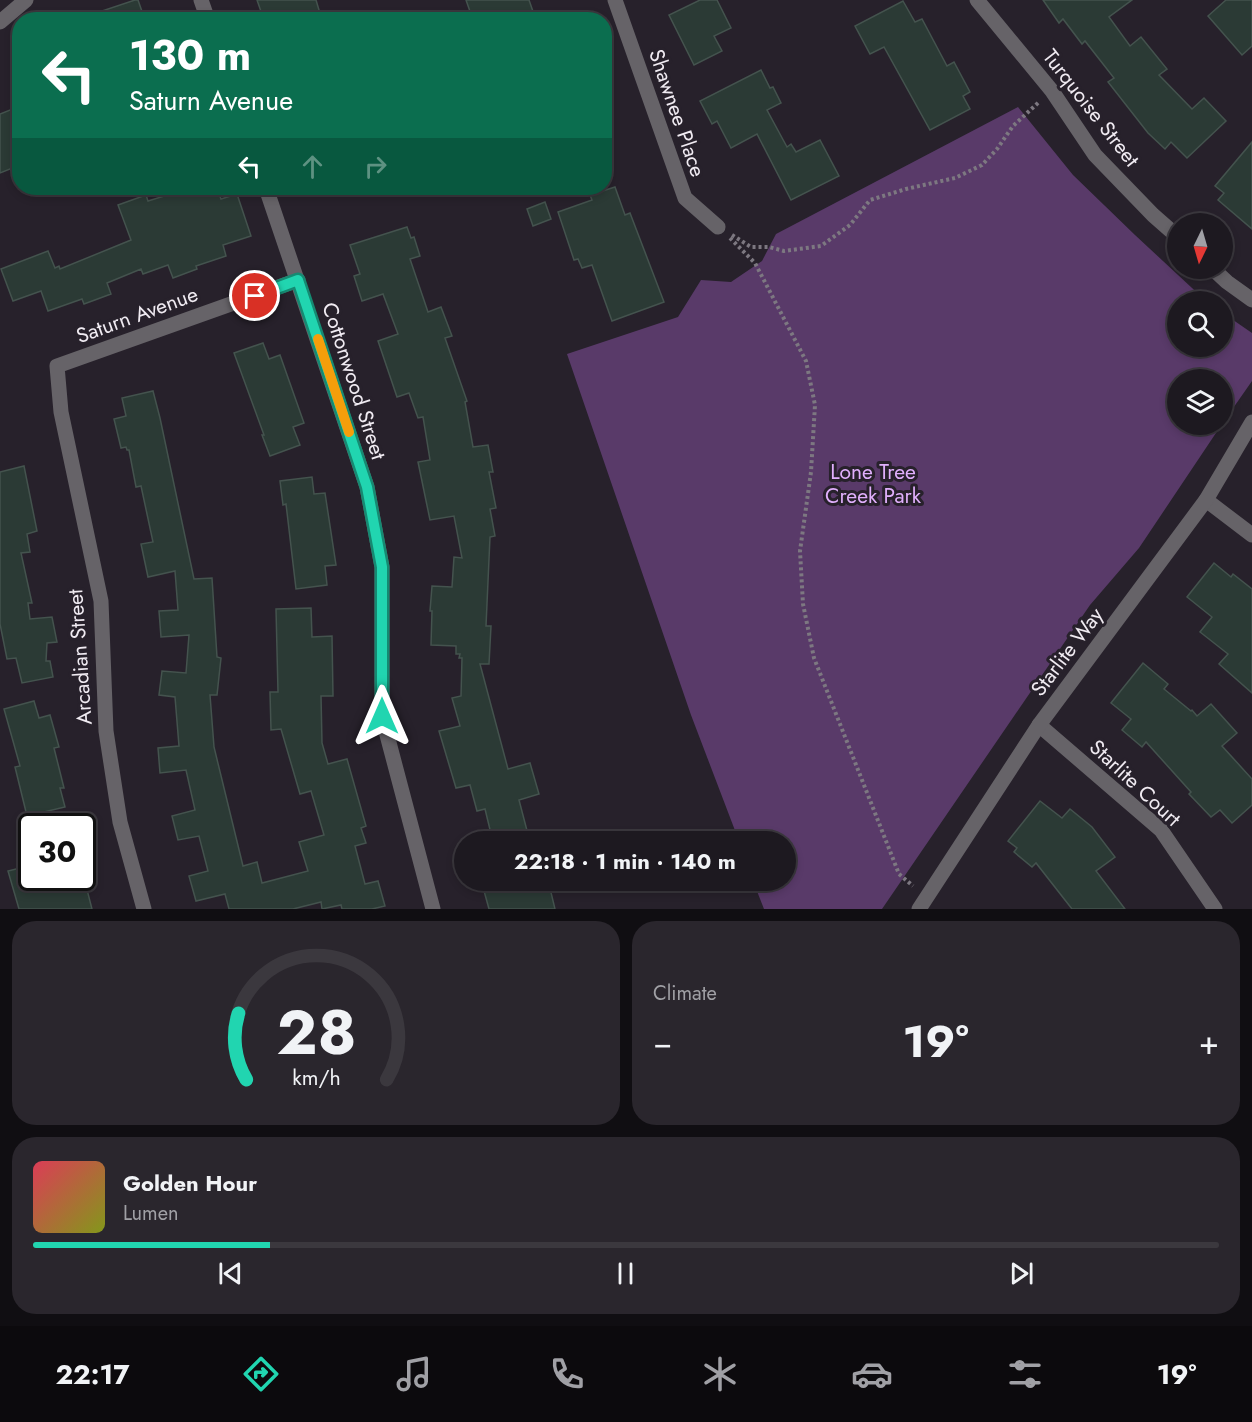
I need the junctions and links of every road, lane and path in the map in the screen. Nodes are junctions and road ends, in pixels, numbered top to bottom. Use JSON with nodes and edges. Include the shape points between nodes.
{"nodes":[{"id":1,"x":26,"y":0,"type":"edge"},
{"id":2,"x":615,"y":0,"type":"edge"},
{"id":3,"x":977,"y":0,"type":"edge"},
{"id":4,"x":0,"y":22,"type":"edge"},
{"id":5,"x":1053,"y":91,"type":"junction"},
{"id":6,"x":268,"y":195,"type":"edge"},
{"id":7,"x":718,"y":227,"type":"junction"},
{"id":8,"x":1167,"y":227,"type":"edge"},
{"id":9,"x":1224,"y":279,"type":"edge"},
{"id":10,"x":298,"y":280,"type":"junction"},
{"id":11,"x":1252,"y":300,"type":"edge"},
{"id":12,"x":57,"y":366,"type":"joint"},
{"id":13,"x":1252,"y":422,"type":"edge"},
{"id":14,"x":1206,"y":500,"type":"junction"},
{"id":15,"x":1252,"y":535,"type":"edge"},
{"id":16,"x":1039,"y":725,"type":"junction"},
{"id":17,"x":923,"y":903,"type":"edge"},
{"id":18,"x":144,"y":909,"type":"edge"},
{"id":19,"x":433,"y":909,"type":"edge"},
{"id":20,"x":1215,"y":909,"type":"edge"}],
"edges":[{"from":1,"to":4,"type":"street"},
{"from":2,"to":7,"type":"street","name":"Shawnee Place","via":[[685,198]]},
{"from":3,"to":5,"type":"street","name":"Turquoise Street"},
{"from":5,"to":7,"type":"path","via":[[1020,120],[982,165],[955,178],[870,200],[850,225],[821,246],[784,251],[751,247]]},
{"from":5,"to":8,"type":"street","name":"Turquoise Street","via":[[1095,155]]},
{"from":6,"to":10,"type":"street","name":"Cottonwood Street"},
{"from":7,"to":17,"type":"path","via":[[755,262],[806,361],[815,405],[800,551],[803,604],[814,658],[898,874]]},
{"from":9,"to":11,"type":"street"},
{"from":10,"to":12,"type":"street","name":"Saturn Avenue"},
{"from":10,"to":19,"type":"street","name":"Cottonwood Street","via":[[367,487],[382,567],[382,716]]},
{"from":12,"to":18,"type":"street","name":"Arcadian Street","via":[[61,412],[101,601],[106,731],[120,822]]},
{"from":13,"to":14,"type":"street","name":"Starlite Way"},
{"from":14,"to":15,"type":"street"},
{"from":14,"to":16,"type":"street","name":"Starlite Way"},
{"from":16,"to":17,"type":"street","name":"Starlite Way"},
{"from":16,"to":20,"type":"street","name":"Starlite Court","via":[[1161,830]]}]}
